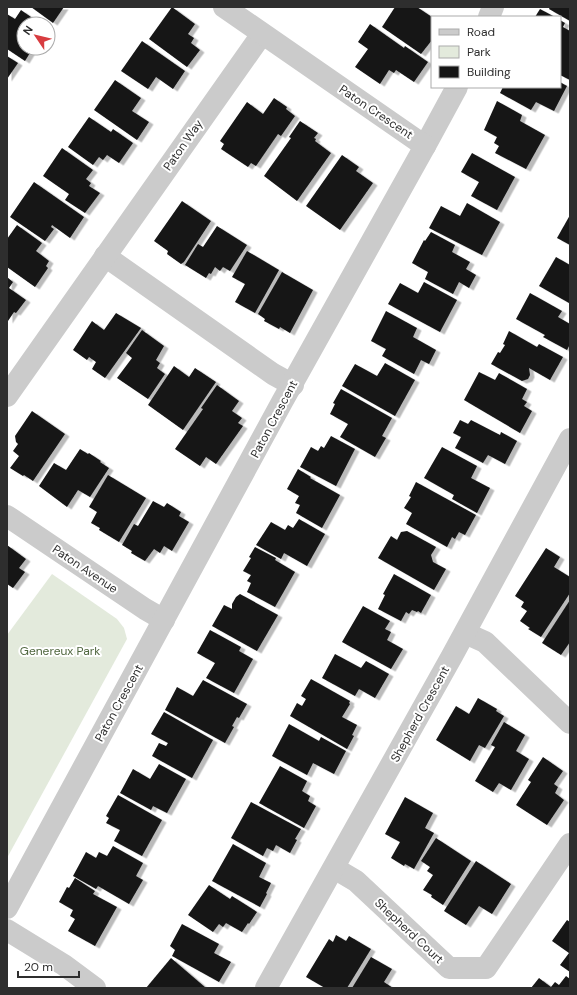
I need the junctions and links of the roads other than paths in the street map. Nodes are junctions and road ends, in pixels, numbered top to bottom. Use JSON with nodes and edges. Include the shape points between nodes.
{"nodes":[{"id":1,"x":224,"y":7,"type":"edge"},
{"id":2,"x":262,"y":34,"type":"junction"},
{"id":3,"x":456,"y":88,"type":"edge"},
{"id":4,"x":425,"y":146,"type":"junction"},
{"id":5,"x":105,"y":256,"type":"junction"},
{"id":6,"x":292,"y":384,"type":"junction"},
{"id":7,"x":7,"y":396,"type":"edge"},
{"id":8,"x":570,"y":439,"type":"edge"},
{"id":9,"x":7,"y":516,"type":"edge"},
{"id":10,"x":164,"y":620,"type":"junction"},
{"id":11,"x":465,"y":633,"type":"junction"},
{"id":12,"x":570,"y":722,"type":"edge"},
{"id":13,"x":570,"y":844,"type":"edge"},
{"id":14,"x":334,"y":868,"type":"junction"},
{"id":15,"x":7,"y":908,"type":"edge"},
{"id":16,"x":7,"y":930,"type":"edge"},
{"id":17,"x":95,"y":988,"type":"edge"},
{"id":18,"x":266,"y":988,"type":"edge"}],
"edges":[{"from":1,"to":2,"type":"street","name":"Paton Crescent"},
{"from":2,"to":4,"type":"street","name":"Paton Crescent"},
{"from":2,"to":5,"type":"street","name":"Paton Way"},
{"from":3,"to":4,"type":"street"},
{"from":4,"to":6,"type":"street","name":"Paton Crescent"},
{"from":5,"to":6,"type":"street","via":[[273,374]]},
{"from":5,"to":7,"type":"street","name":"Paton Way"},
{"from":6,"to":10,"type":"street","name":"Paton Crescent"},
{"from":8,"to":11,"type":"street","name":"Shepherd Crescent"},
{"from":9,"to":10,"type":"street","name":"Paton Avenue"},
{"from":10,"to":15,"type":"street","name":"Paton Crescent"},
{"from":11,"to":12,"type":"street","via":[[485,642]]},
{"from":11,"to":14,"type":"street","name":"Shepherd Crescent"},
{"from":13,"to":14,"type":"street","name":"Shepherd Court","via":[[486,968],[449,968],[356,881]]},
{"from":14,"to":18,"type":"street","name":"Shepherd Crescent"},
{"from":16,"to":17,"type":"street","via":[[64,965]]}]}
